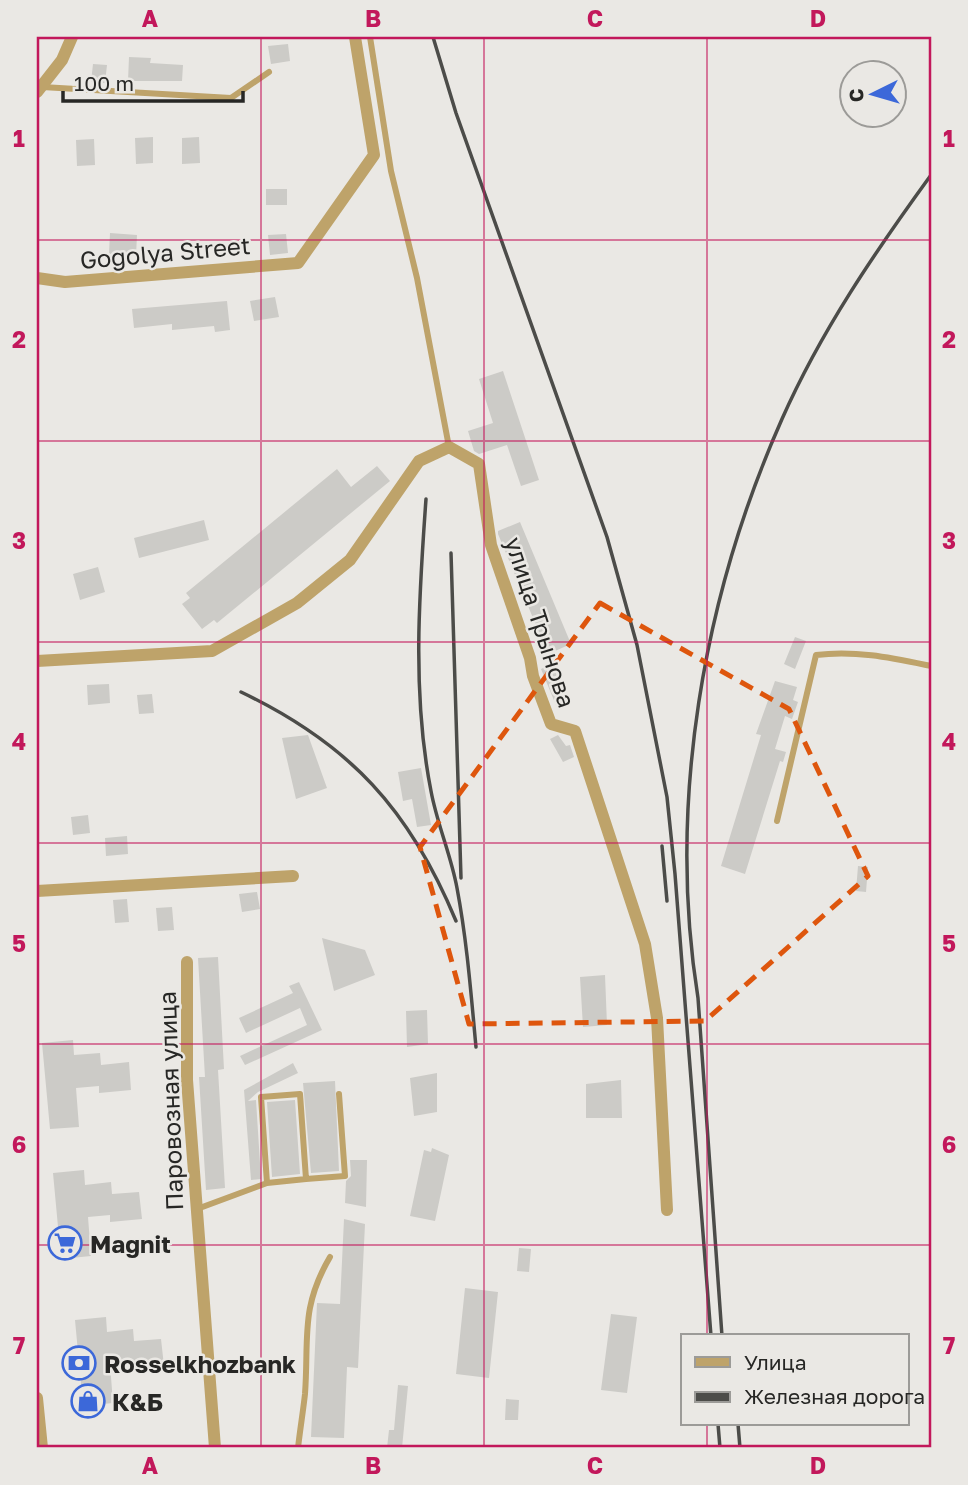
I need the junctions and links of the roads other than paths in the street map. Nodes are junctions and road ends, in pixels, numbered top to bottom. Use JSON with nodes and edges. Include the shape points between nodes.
{"nodes":[{"id":1,"x":72,"y":37,"type":"edge"},
{"id":2,"x":355,"y":37,"type":"edge"},
{"id":3,"x":370,"y":37,"type":"edge"},
{"id":4,"x":269,"y":72,"type":"dead end"},
{"id":5,"x":39,"y":89,"type":"edge"},
{"id":6,"x":37,"y":278,"type":"edge"},
{"id":7,"x":449,"y":447,"type":"junction"},
{"id":8,"x":37,"y":661,"type":"edge"},
{"id":9,"x":931,"y":666,"type":"edge"},
{"id":10,"x":777,"y":821,"type":"dead end"},
{"id":11,"x":293,"y":876,"type":"dead end"},
{"id":12,"x":37,"y":891,"type":"edge"},
{"id":13,"x":187,"y":962,"type":"dead end"},
{"id":14,"x":339,"y":1094,"type":"dead end"},
{"id":15,"x":306,"y":1179,"type":"junction"},
{"id":16,"x":267,"y":1183,"type":"junction"},
{"id":17,"x":195,"y":1209,"type":"junction"},
{"id":18,"x":667,"y":1209,"type":"dead end"},
{"id":19,"x":330,"y":1257,"type":"dead end"},
{"id":20,"x":37,"y":1398,"type":"edge"},
{"id":21,"x":42,"y":1448,"type":"edge"},
{"id":22,"x":215,"y":1448,"type":"edge"},
{"id":23,"x":298,"y":1448,"type":"edge"}],
"edges":[{"from":1,"to":5,"type":"street","via":[[62,60]]},
{"from":2,"to":6,"type":"street","name":"Gogolya Street","via":[[374,155],[298,263],[65,282]]},
{"from":3,"to":7,"type":"lane","via":[[391,171]]},
{"from":4,"to":5,"type":"lane","via":[[231,98]]},
{"from":7,"to":8,"type":"street","via":[[419,461],[350,560],[297,603],[212,651]]},
{"from":7,"to":18,"type":"street","name":"улица Трынова","via":[[479,464],[491,545],[533,676],[551,724],[575,731],[645,944],[657,1018]]},
{"from":9,"to":10,"type":"lane","via":[[875,654],[816,655]]},
{"from":11,"to":12,"type":"street"},
{"from":13,"to":17,"type":"street","name":"Паровозная улица","via":[[187,1080]]},
{"from":14,"to":15,"type":"lane","via":[[345,1176]]},
{"from":15,"to":16,"type":"lane"},
{"from":15,"to":16,"type":"lane","via":[[300,1094],[261,1097]]},
{"from":16,"to":17,"type":"lane"},
{"from":17,"to":22,"type":"street","name":"Паровозная улица"},
{"from":19,"to":23,"type":"lane","via":[[315,1282],[306,1315],[305,1393]]},
{"from":20,"to":21,"type":"street"}]}
